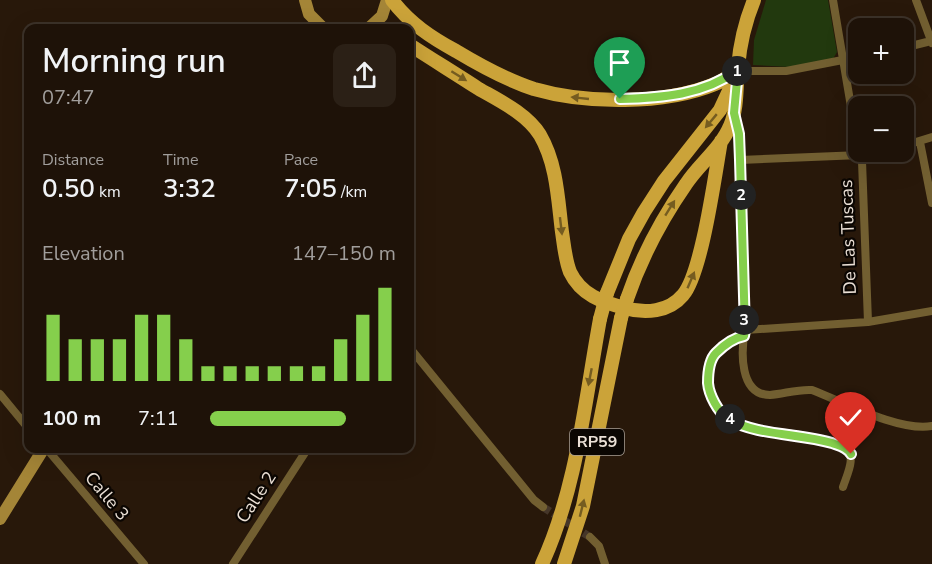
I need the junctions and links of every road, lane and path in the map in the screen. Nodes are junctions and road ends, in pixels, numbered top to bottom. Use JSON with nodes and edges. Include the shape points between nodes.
{"nodes":[{"id":1,"x":387,"y":0,"type":"edge"},
{"id":2,"x":393,"y":0,"type":"edge"},
{"id":3,"x":754,"y":0,"type":"edge"},
{"id":4,"x":833,"y":0,"type":"edge"},
{"id":5,"x":916,"y":0,"type":"edge"},
{"id":6,"x":305,"y":1,"type":"edge"},
{"id":7,"x":306,"y":24,"type":"edge"},
{"id":8,"x":319,"y":24,"type":"edge"},
{"id":9,"x":373,"y":24,"type":"edge"},
{"id":10,"x":932,"y":42,"type":"edge"},
{"id":11,"x":914,"y":46,"type":"edge"},
{"id":12,"x":414,"y":48,"type":"edge"},
{"id":13,"x":848,"y":60,"type":"edge"},
{"id":14,"x":843,"y":61,"type":"junction"},
{"id":15,"x":738,"y":70,"type":"junction"},
{"id":16,"x":752,"y":72,"type":"dead end"},
{"id":17,"x":849,"y":96,"type":"edge"},
{"id":18,"x":734,"y":113,"type":"junction"},
{"id":19,"x":932,"y":137,"type":"edge"},
{"id":20,"x":721,"y":141,"type":"junction"},
{"id":21,"x":920,"y":142,"type":"junction"},
{"id":22,"x":914,"y":143,"type":"edge"},
{"id":23,"x":848,"y":152,"type":"edge"},
{"id":24,"x":740,"y":160,"type":"junction"},
{"id":25,"x":860,"y":162,"type":"edge"},
{"id":26,"x":932,"y":203,"type":"edge"},
{"id":27,"x":932,"y":311,"type":"edge"},
{"id":28,"x":868,"y":322,"type":"junction"},
{"id":29,"x":744,"y":333,"type":"junction"},
{"id":30,"x":414,"y":353,"type":"edge"},
{"id":31,"x":0,"y":394,"type":"edge"},
{"id":32,"x":24,"y":423,"type":"edge"},
{"id":33,"x":932,"y":426,"type":"edge"},
{"id":34,"x":42,"y":453,"type":"edge"},
{"id":35,"x":49,"y":453,"type":"edge"},
{"id":36,"x":305,"y":453,"type":"edge"},
{"id":37,"x":843,"y":487,"type":"dead end"},
{"id":38,"x":543,"y":507,"type":"tunnel mouth"},
{"id":39,"x":0,"y":519,"type":"edge"},
{"id":40,"x":590,"y":537,"type":"tunnel mouth"},
{"id":41,"x":144,"y":564,"type":"edge"},
{"id":42,"x":233,"y":564,"type":"edge"},
{"id":43,"x":542,"y":564,"type":"edge"},
{"id":44,"x":564,"y":564,"type":"edge"},
{"id":45,"x":605,"y":564,"type":"edge"}],
"edges":[{"from":1,"to":9,"type":"main road","via":[[382,16]]},
{"from":15,"to":2,"type":"main road","one_way":true,"via":[[715,84],[664,96],[611,99],[554,94],[495,73],[445,45],[416,25]]},
{"from":3,"to":15,"type":"main road","via":[[743,32]]},
{"from":4,"to":14,"type":"street","name":"De Las Tuscas"},
{"from":5,"to":10,"type":"street"},
{"from":6,"to":7,"type":"main road"},
{"from":6,"to":8,"type":"main road","via":[[309,14]]},
{"from":10,"to":11,"type":"street"},
{"from":12,"to":20,"type":"main road","one_way":true,"via":[[514,111],[539,134],[553,168],[564,250],[571,273],[590,295],[614,305],[635,311],[657,310],[678,300],[690,286]]},
{"from":13,"to":14,"type":"street"},
{"from":14,"to":16,"type":"street","via":[[786,71]]},
{"from":14,"to":17,"type":"street","name":"De Las Tuscas"},
{"from":15,"to":18,"type":"main road"},
{"from":15,"to":43,"type":"main road","number":"RP59","one_way":true,"bridge":true,"via":[[720,110],[644,212],[607,293],[562,512]]},
{"from":18,"to":20,"type":"main road"},
{"from":18,"to":24,"type":"street"},
{"from":19,"to":21,"type":"street"},
{"from":44,"to":20,"type":"main road","number":"RP59","one_way":true,"bridge":true,"via":[[585,497],[627,299],[656,230]]},
{"from":21,"to":22,"type":"street"},
{"from":21,"to":26,"type":"street"},
{"from":23,"to":24,"type":"street"},
{"from":24,"to":29,"type":"street"},
{"from":25,"to":28,"type":"street","name":"De Las Tuscas"},
{"from":27,"to":28,"type":"street"},
{"from":28,"to":29,"type":"street"},
{"from":29,"to":33,"type":"street","via":[[745,374],[754,392],[767,395],[812,390],[898,423]]},
{"from":29,"to":37,"type":"street","via":[[715,354],[710,365],[709,390],[722,414],[737,423],[845,447],[852,459]]},
{"from":30,"to":38,"type":"street"},
{"from":31,"to":32,"type":"street"},
{"from":34,"to":39,"type":"main road"},
{"from":35,"to":41,"type":"street","name":"Calle 3"},
{"from":36,"to":42,"type":"street","name":"Calle 2"},
{"from":40,"to":45,"type":"street","via":[[599,546]]}]}
